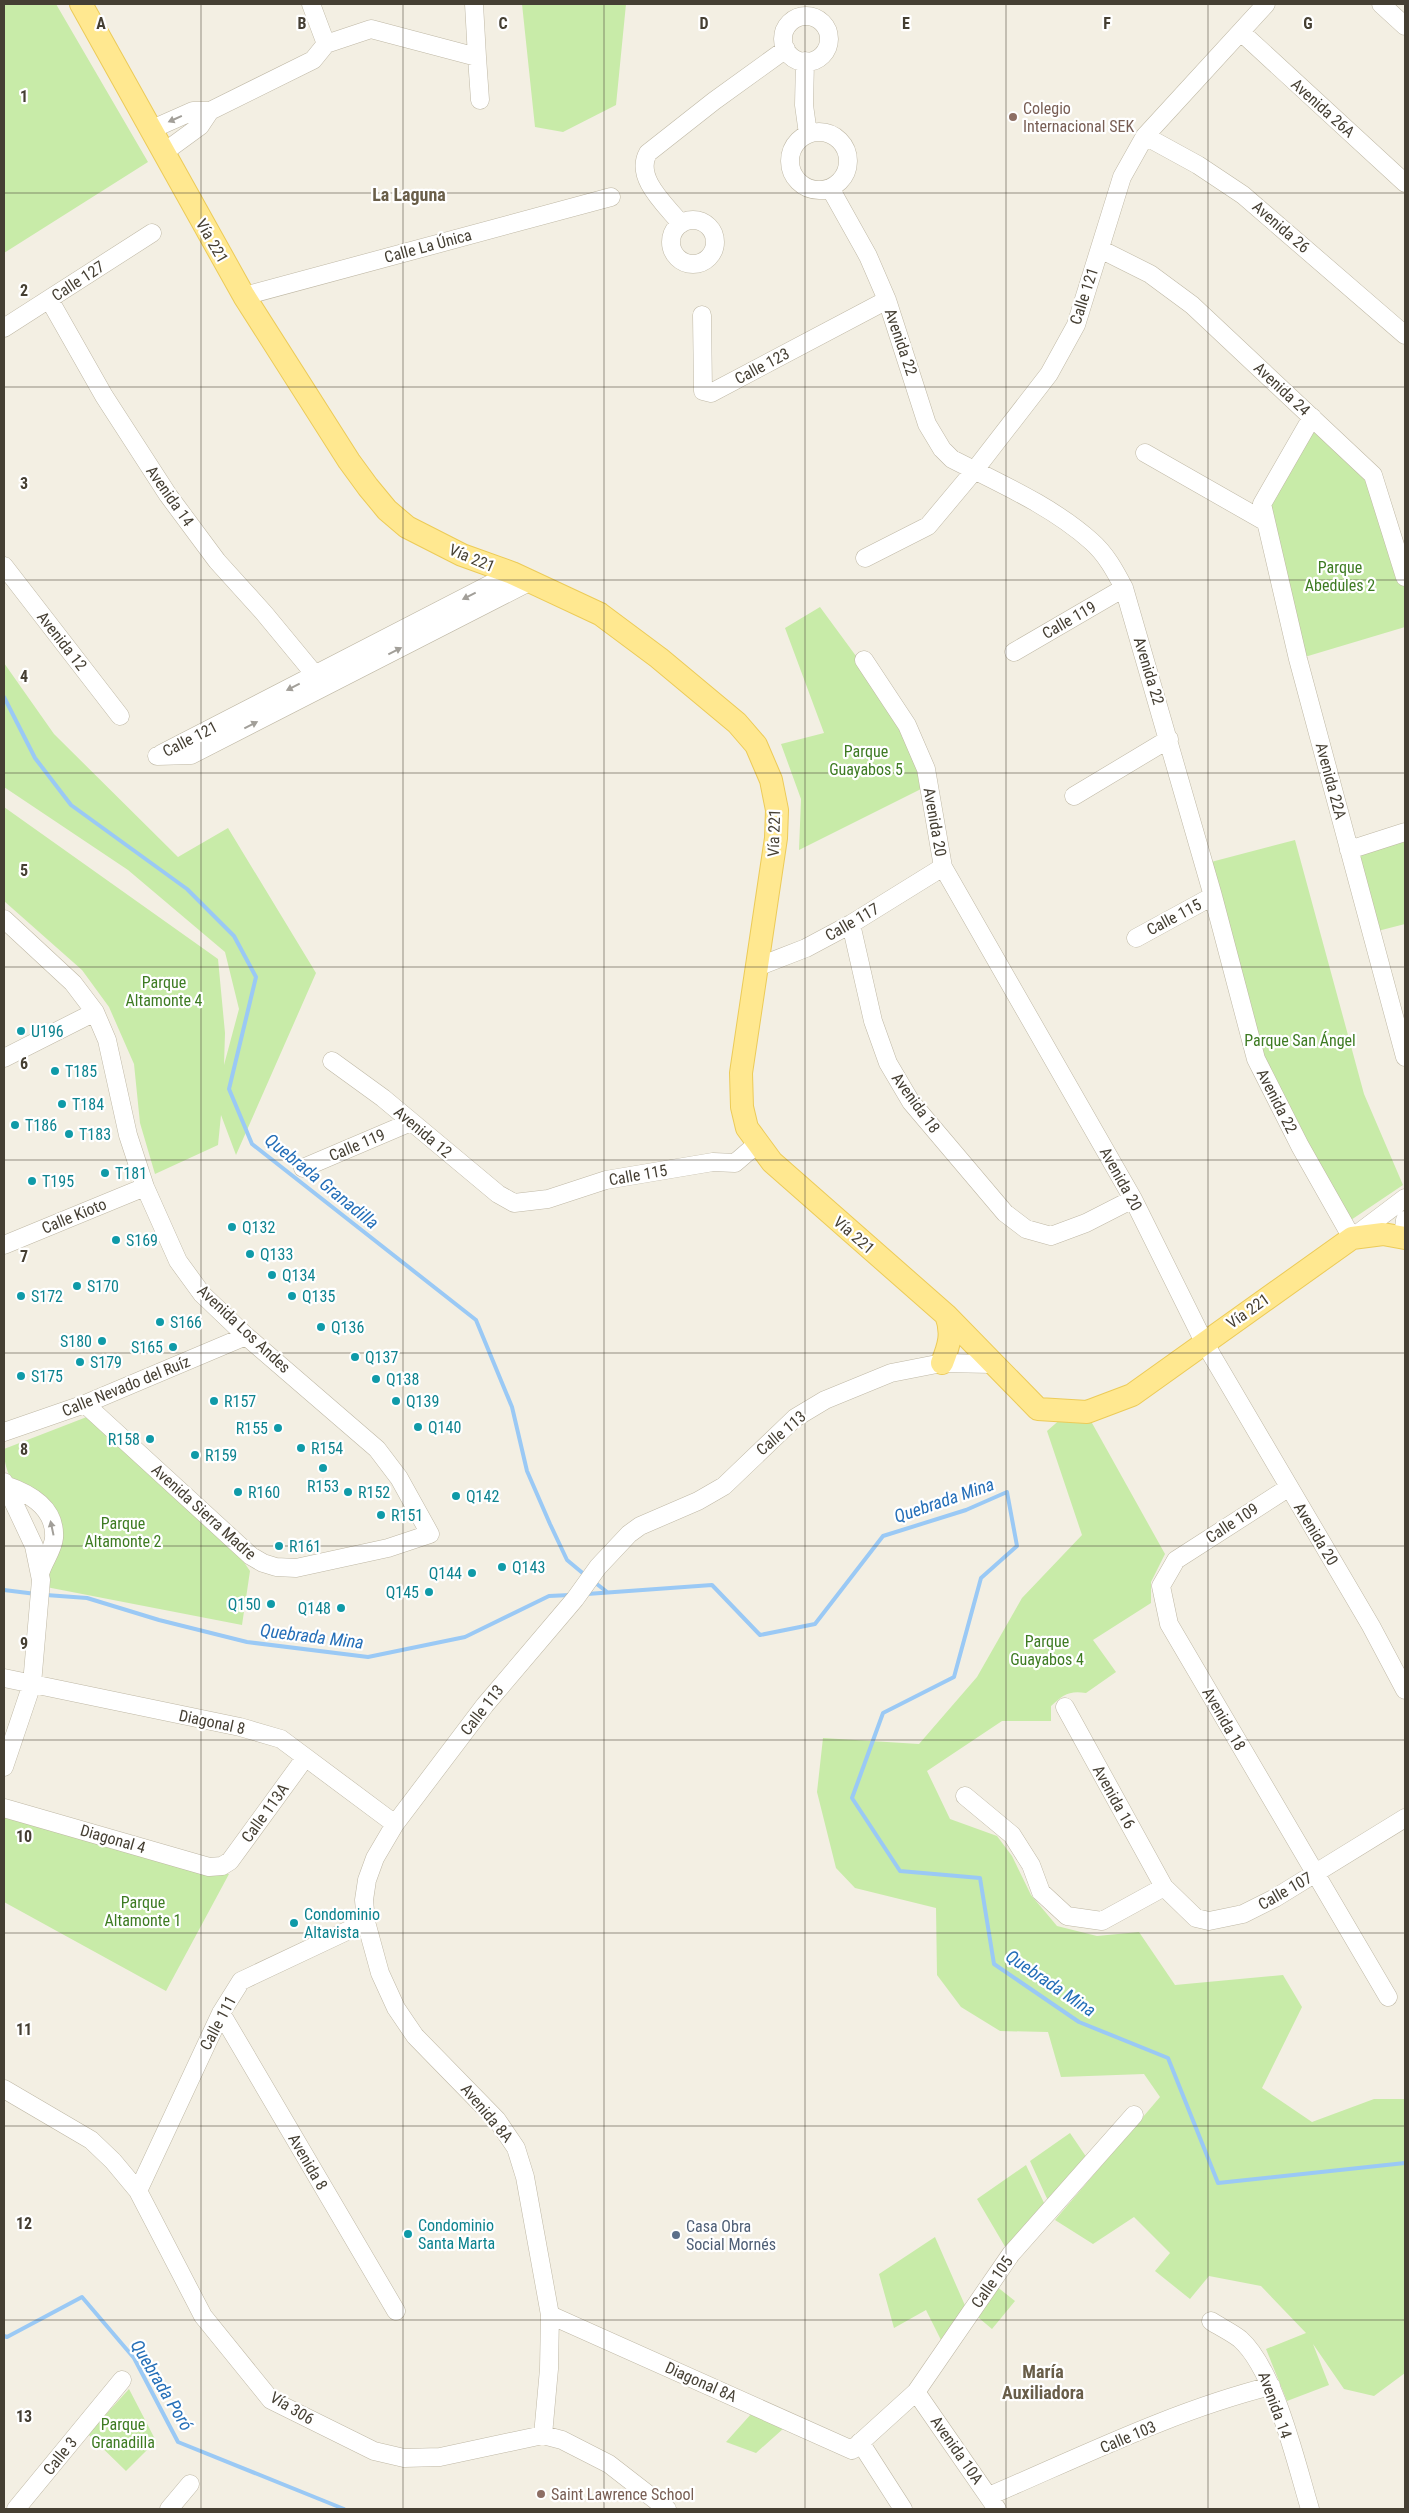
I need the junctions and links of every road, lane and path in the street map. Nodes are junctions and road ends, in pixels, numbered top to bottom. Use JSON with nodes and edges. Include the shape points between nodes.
{"nodes":[{"id":1,"x":81,"y":4,"type":"edge"},
{"id":2,"x":311,"y":4,"type":"edge"},
{"id":3,"x":474,"y":4,"type":"edge"},
{"id":4,"x":1266,"y":4,"type":"edge"},
{"id":5,"x":1382,"y":4,"type":"edge"},
{"id":6,"x":815,"y":10,"type":"edge"},
{"id":7,"x":1405,"y":26,"type":"edge"},
{"id":8,"x":1241,"y":32,"type":"junction"},
{"id":9,"x":326,"y":44,"type":"junction"},
{"id":10,"x":786,"y":49,"type":"junction"},
{"id":11,"x":477,"y":57,"type":"junction"},
{"id":12,"x":805,"y":61,"type":"junction"},
{"id":13,"x":480,"y":100,"type":"dead end"},
{"id":14,"x":210,"y":110,"type":"junction"},
{"id":15,"x":150,"y":130,"type":"junction"},
{"id":16,"x":808,"y":134,"type":"junction"},
{"id":17,"x":1145,"y":136,"type":"junction"},
{"id":18,"x":162,"y":153,"type":"junction"},
{"id":19,"x":1405,"y":183,"type":"edge"},
{"id":20,"x":830,"y":188,"type":"junction"},
{"id":21,"x":611,"y":197,"type":"dead end"},
{"id":22,"x":681,"y":224,"type":"dead end"},
{"id":23,"x":152,"y":233,"type":"dead end"},
{"id":24,"x":1100,"y":249,"type":"junction"},
{"id":25,"x":244,"y":296,"type":"junction"},
{"id":26,"x":49,"y":299,"type":"junction"},
{"id":27,"x":887,"y":300,"type":"junction"},
{"id":28,"x":702,"y":315,"type":"dead end"},
{"id":29,"x":4,"y":328,"type":"edge"},
{"id":30,"x":1405,"y":335,"type":"edge"},
{"id":31,"x":1312,"y":417,"type":"junction"},
{"id":32,"x":1145,"y":453,"type":"dead end"},
{"id":33,"x":974,"y":471,"type":"junction"},
{"id":34,"x":1266,"y":522,"type":"junction"},
{"id":35,"x":1402,"y":550,"type":"edge"},
{"id":36,"x":865,"y":558,"type":"dead end"},
{"id":37,"x":4,"y":566,"type":"edge"},
{"id":38,"x":521,"y":577,"type":"junction"},
{"id":39,"x":1405,"y":577,"type":"edge"},
{"id":40,"x":1124,"y":588,"type":"junction"},
{"id":41,"x":1014,"y":652,"type":"dead end"},
{"id":42,"x":864,"y":660,"type":"dead end"},
{"id":43,"x":316,"y":676,"type":"junction"},
{"id":44,"x":120,"y":716,"type":"dead end"},
{"id":45,"x":1169,"y":739,"type":"junction"},
{"id":46,"x":1074,"y":796,"type":"dead end"},
{"id":47,"x":1405,"y":832,"type":"edge"},
{"id":48,"x":1349,"y":850,"type":"junction"},
{"id":49,"x":943,"y":867,"type":"junction"},
{"id":50,"x":1213,"y":896,"type":"junction"},
{"id":51,"x":4,"y":919,"type":"edge"},
{"id":52,"x":851,"y":924,"type":"junction"},
{"id":53,"x":1136,"y":938,"type":"dead end"},
{"id":54,"x":757,"y":967,"type":"junction"},
{"id":55,"x":95,"y":1012,"type":"junction"},
{"id":56,"x":1405,"y":1057,"type":"edge"},
{"id":57,"x":4,"y":1058,"type":"edge"},
{"id":58,"x":332,"y":1061,"type":"dead end"},
{"id":59,"x":411,"y":1122,"type":"junction"},
{"id":60,"x":757,"y":1144,"type":"junction"},
{"id":61,"x":303,"y":1168,"type":"dead end"},
{"id":62,"x":145,"y":1187,"type":"junction"},
{"id":63,"x":1405,"y":1198,"type":"edge"},
{"id":64,"x":1133,"y":1200,"type":"junction"},
{"id":65,"x":514,"y":1203,"type":"joint"},
{"id":66,"x":1405,"y":1232,"type":"edge"},
{"id":67,"x":1352,"y":1238,"type":"junction"},
{"id":68,"x":4,"y":1245,"type":"edge"},
{"id":69,"x":946,"y":1315,"type":"junction"},
{"id":70,"x":246,"y":1336,"type":"junction"},
{"id":71,"x":1204,"y":1342,"type":"junction"},
{"id":72,"x":942,"y":1363,"type":"junction"},
{"id":73,"x":993,"y":1364,"type":"junction"},
{"id":74,"x":85,"y":1404,"type":"junction"},
{"id":75,"x":4,"y":1432,"type":"edge"},
{"id":76,"x":1288,"y":1488,"type":"junction"},
{"id":77,"x":7,"y":1489,"type":"edge"},
{"id":78,"x":430,"y":1534,"type":"joint"},
{"id":79,"x":1176,"y":1560,"type":"joint"},
{"id":80,"x":40,"y":1577,"type":"junction"},
{"id":81,"x":4,"y":1678,"type":"edge"},
{"id":82,"x":32,"y":1684,"type":"junction"},
{"id":83,"x":1405,"y":1690,"type":"edge"},
{"id":84,"x":1065,"y":1707,"type":"dead end"},
{"id":85,"x":305,"y":1758,"type":"junction"},
{"id":86,"x":4,"y":1767,"type":"edge"},
{"id":87,"x":966,"y":1796,"type":"dead end"},
{"id":88,"x":4,"y":1808,"type":"edge"},
{"id":89,"x":1405,"y":1818,"type":"edge"},
{"id":90,"x":395,"y":1824,"type":"junction"},
{"id":91,"x":222,"y":1866,"type":"joint"},
{"id":92,"x":1314,"y":1874,"type":"junction"},
{"id":93,"x":1164,"y":1887,"type":"junction"},
{"id":94,"x":366,"y":1922,"type":"junction"},
{"id":95,"x":1388,"y":1997,"type":"dead end"},
{"id":96,"x":221,"y":2013,"type":"junction"},
{"id":97,"x":4,"y":2089,"type":"edge"},
{"id":98,"x":1134,"y":2115,"type":"dead end"},
{"id":99,"x":138,"y":2191,"type":"junction"},
{"id":100,"x":396,"y":2311,"type":"dead end"},
{"id":101,"x":550,"y":2316,"type":"junction"},
{"id":102,"x":1210,"y":2320,"type":"dead end"},
{"id":103,"x":122,"y":2380,"type":"dead end"},
{"id":104,"x":1271,"y":2386,"type":"junction"},
{"id":105,"x":916,"y":2392,"type":"junction"},
{"id":106,"x":543,"y":2435,"type":"junction"},
{"id":107,"x":856,"y":2446,"type":"junction"},
{"id":108,"x":190,"y":2484,"type":"dead end"},
{"id":109,"x":993,"y":2502,"type":"edge"},
{"id":110,"x":4,"y":2505,"type":"edge"},
{"id":111,"x":8,"y":2509,"type":"edge"},
{"id":112,"x":16,"y":2509,"type":"edge"},
{"id":113,"x":169,"y":2509,"type":"edge"},
{"id":114,"x":667,"y":2509,"type":"edge"},
{"id":115,"x":904,"y":2509,"type":"edge"},
{"id":116,"x":1310,"y":2509,"type":"edge"}],
"edges":[{"from":1,"to":15,"type":"main road","name":"Vía 221"},
{"from":2,"to":9,"type":"street"},
{"from":3,"to":11,"type":"street"},
{"from":4,"to":8,"type":"street","name":"Calle 121"},
{"from":5,"to":7,"type":"street"},
{"from":6,"to":10,"type":"street","via":[[789,24],[784,32]]},
{"from":6,"to":12,"type":"street","via":[[825,25],[828,46],[819,58]]},
{"from":8,"to":17,"type":"street","name":"Calle 121"},
{"from":8,"to":19,"type":"street","name":"Avenida 26A"},
{"from":9,"to":11,"type":"street","via":[[371,29]]},
{"from":9,"to":14,"type":"street","via":[[313,60]]},
{"from":10,"to":12,"type":"street","via":[[798,60]]},
{"from":10,"to":22,"type":"street","via":[[648,153],[644,160],[644,173]]},
{"from":11,"to":13,"type":"street"},
{"from":12,"to":16,"type":"street","via":[[804,105]]},
{"from":14,"to":15,"type":"street","one_way":true,"via":[[193,111]]},
{"from":14,"to":18,"type":"street","via":[[200,126]]},
{"from":15,"to":18,"type":"main road","name":"Vía 221"},
{"from":16,"to":20,"type":"street","via":[[792,149],[792,172],[808,187]]},
{"from":16,"to":20,"type":"street","via":[[830,134],[840,140],[846,150],[846,172]]},
{"from":17,"to":24,"type":"street","name":"Calle 121","via":[[1122,177]]},
{"from":17,"to":30,"type":"street","name":"Avenida 26","via":[[1243,195]]},
{"from":18,"to":25,"type":"main road","name":"Vía 221"},
{"from":20,"to":27,"type":"street","name":"Avenida 22","via":[[868,256]]},
{"from":21,"to":25,"type":"street","name":"Calle La Única"},
{"from":23,"to":26,"type":"street","name":"Calle 127"},
{"from":24,"to":31,"type":"street","name":"Avenida 24","via":[[1150,274],[1192,305]]},
{"from":24,"to":33,"type":"street","name":"Calle 121","via":[[1076,325],[1049,374]]},
{"from":25,"to":38,"type":"main road","name":"Vía 221","via":[[349,461],[387,510],[407,527],[454,551]]},
{"from":26,"to":29,"type":"street","name":"Calle 127"},
{"from":26,"to":43,"type":"street","name":"Avenida 14","via":[[104,396],[168,495],[217,562],[264,612]]},
{"from":27,"to":28,"type":"street","name":"Calle 123","via":[[711,393],[703,391]]},
{"from":27,"to":33,"type":"street","name":"Avenida 22","via":[[933,436],[952,459]]},
{"from":31,"to":34,"type":"street","name":"Avenida 22A","via":[[1262,504]]},
{"from":31,"to":35,"type":"street","name":"Avenida 24","via":[[1373,475]]},
{"from":32,"to":34,"type":"street"},
{"from":33,"to":36,"type":"street","name":"Calle 121","via":[[928,526]]},
{"from":33,"to":40,"type":"street","name":"Avenida 22","via":[[1046,508],[1092,541],[1110,562]]},
{"from":34,"to":48,"type":"street","name":"Avenida 22A"},
{"from":35,"to":39,"type":"street","name":"Avenida 24"},
{"from":37,"to":44,"type":"street","name":"Avenida 12"},
{"from":38,"to":43,"type":"street","name":"Calle 121","one_way":true},
{"from":43,"to":38,"type":"street","name":"Calle 121","one_way":true,"via":[[157,756],[191,755]]},
{"from":38,"to":54,"type":"main road","name":"Vía 221","via":[[600,614],[737,723],[756,745],[771,780],[777,810],[776,838]]},
{"from":40,"to":41,"type":"street","name":"Calle 119"},
{"from":40,"to":45,"type":"street","name":"Avenida 22"},
{"from":42,"to":49,"type":"street","name":"Avenida 20","via":[[907,725],[926,769]]},
{"from":45,"to":46,"type":"street"},
{"from":45,"to":50,"type":"street","name":"Avenida 22"},
{"from":47,"to":48,"type":"street"},
{"from":48,"to":56,"type":"street","name":"Avenida 22A"},
{"from":49,"to":52,"type":"street","name":"Calle 117"},
{"from":49,"to":64,"type":"street","name":"Avenida 20"},
{"from":50,"to":53,"type":"street","name":"Calle 115"},
{"from":50,"to":67,"type":"street","name":"Avenida 22","via":[[1256,1059],[1296,1139]]},
{"from":51,"to":55,"type":"street","name":"Avenida Los Andes","via":[[73,983]]},
{"from":52,"to":54,"type":"street","name":"Calle 117","via":[[806,948]]},
{"from":52,"to":64,"type":"street","name":"Avenida 18","via":[[873,1021],[888,1063],[911,1102],[1005,1213],[1026,1229],[1050,1236]]},
{"from":54,"to":60,"type":"main road","name":"Vía 221","via":[[741,1073],[742,1107],[747,1128]]},
{"from":55,"to":57,"type":"street"},
{"from":55,"to":62,"type":"street","name":"Avenida Los Andes","via":[[107,1040],[128,1135]]},
{"from":58,"to":59,"type":"street","name":"Avenida 12"},
{"from":59,"to":61,"type":"street","name":"Calle 119"},
{"from":59,"to":65,"type":"street","name":"Avenida 12","via":[[498,1194]]},
{"from":60,"to":65,"type":"street","name":"Calle 115","via":[[735,1163],[714,1162],[606,1180],[548,1199]]},
{"from":60,"to":69,"type":"main road","name":"Vía 221","via":[[772,1162]]},
{"from":62,"to":68,"type":"street","name":"Calle Kioto"},
{"from":62,"to":70,"type":"street","name":"Avenida Los Andes","via":[[178,1261],[202,1294]]},
{"from":63,"to":67,"type":"street"},
{"from":64,"to":71,"type":"street","name":"Avenida 20"},
{"from":66,"to":67,"type":"main road","name":"Vía 221"},
{"from":67,"to":71,"type":"main road","name":"Vía 221"},
{"from":69,"to":72,"type":"main road","via":[[951,1328],[950,1342]]},
{"from":69,"to":73,"type":"main road","name":"Vía 221"},
{"from":70,"to":74,"type":"street","name":"Calle Nevado del Ruíz"},
{"from":70,"to":78,"type":"street","name":"Avenida Los Andes","via":[[377,1449],[399,1478]]},
{"from":71,"to":73,"type":"main road","name":"Vía 221","via":[[1132,1395],[1087,1412],[1038,1409]]},
{"from":71,"to":76,"type":"street","name":"Avenida 20"},
{"from":72,"to":73,"type":"street","name":"Calle 113"},
{"from":72,"to":90,"type":"street","name":"Calle 113","via":[[891,1373],[825,1400],[772,1439],[724,1486],[629,1534],[485,1705]]},
{"from":74,"to":75,"type":"street","name":"Calle Nevado del Ruíz"},
{"from":74,"to":78,"type":"street","name":"Avenida Sierra Madre","via":[[251,1556],[263,1563],[296,1568],[388,1548]]},
{"from":76,"to":79,"type":"street","name":"Calle 109"},
{"from":76,"to":83,"type":"street","name":"Avenida 20","via":[[1371,1626]]},
{"from":77,"to":80,"type":"street","via":[[18,1526]]},
{"from":80,"to":77,"type":"street","one_way":true,"via":[[54,1538],[48,1515],[27,1493]]},
{"from":79,"to":92,"type":"street","name":"Avenida 18","via":[[1160,1586],[1169,1624]]},
{"from":80,"to":82,"type":"street"},
{"from":81,"to":82,"type":"street","name":"Diagonal 8"},
{"from":82,"to":85,"type":"street","name":"Diagonal 8","via":[[240,1727],[281,1739]]},
{"from":82,"to":86,"type":"street"},
{"from":84,"to":93,"type":"street","name":"Avenida 16"},
{"from":85,"to":90,"type":"street","name":"Diagonal 8"},
{"from":85,"to":91,"type":"street","name":"Calle 113A","via":[[230,1860]]},
{"from":87,"to":93,"type":"street","via":[[1012,1835],[1031,1865],[1041,1892],[1067,1916],[1102,1921]]},
{"from":88,"to":91,"type":"street","name":"Diagonal 4","via":[[209,1867]]},
{"from":89,"to":92,"type":"street","name":"Calle 107"},
{"from":90,"to":94,"type":"street","name":"Avenida 8A","via":[[374,1858],[367,1880],[364,1900]]},
{"from":92,"to":93,"type":"street","name":"Calle 107","via":[[1243,1914],[1209,1921],[1196,1918]]},
{"from":92,"to":95,"type":"street","name":"Avenida 18"},
{"from":94,"to":96,"type":"street","name":"Calle 111","via":[[242,1981]]},
{"from":94,"to":101,"type":"street","name":"Avenida 8A","via":[[380,1973],[396,2008],[415,2036],[497,2120],[516,2148],[525,2177]]},
{"from":96,"to":99,"type":"street","name":"Calle 111"},
{"from":96,"to":100,"type":"street","name":"Avenida 8"},
{"from":97,"to":99,"type":"street","name":"Vía 306","via":[[91,2140]]},
{"from":98,"to":105,"type":"street","name":"Calle 105","via":[[1011,2254]]},
{"from":99,"to":106,"type":"street","name":"Vía 306","via":[[202,2316],[271,2400],[374,2451],[404,2458],[440,2457]]},
{"from":101,"to":106,"type":"street","name":"Avenida 8A"},
{"from":101,"to":107,"type":"street","name":"Diagonal 8A"},
{"from":102,"to":104,"type":"street","name":"Avenida 14","via":[[1240,2339],[1258,2361]]},
{"from":103,"to":112,"type":"street","name":"Calle 3"},
{"from":104,"to":109,"type":"street","name":"Calle 103","via":[[1230,2396],[1179,2416]]},
{"from":104,"to":116,"type":"street","name":"Avenida 14"},
{"from":105,"to":107,"type":"street","name":"Calle 105"},
{"from":105,"to":109,"type":"street","name":"Avenida 10A"},
{"from":106,"to":114,"type":"street","name":"Vía 306","via":[[562,2440],[609,2464]]},
{"from":107,"to":115,"type":"street"},
{"from":108,"to":113,"type":"street"},
{"from":110,"to":111,"type":"street"}]}
